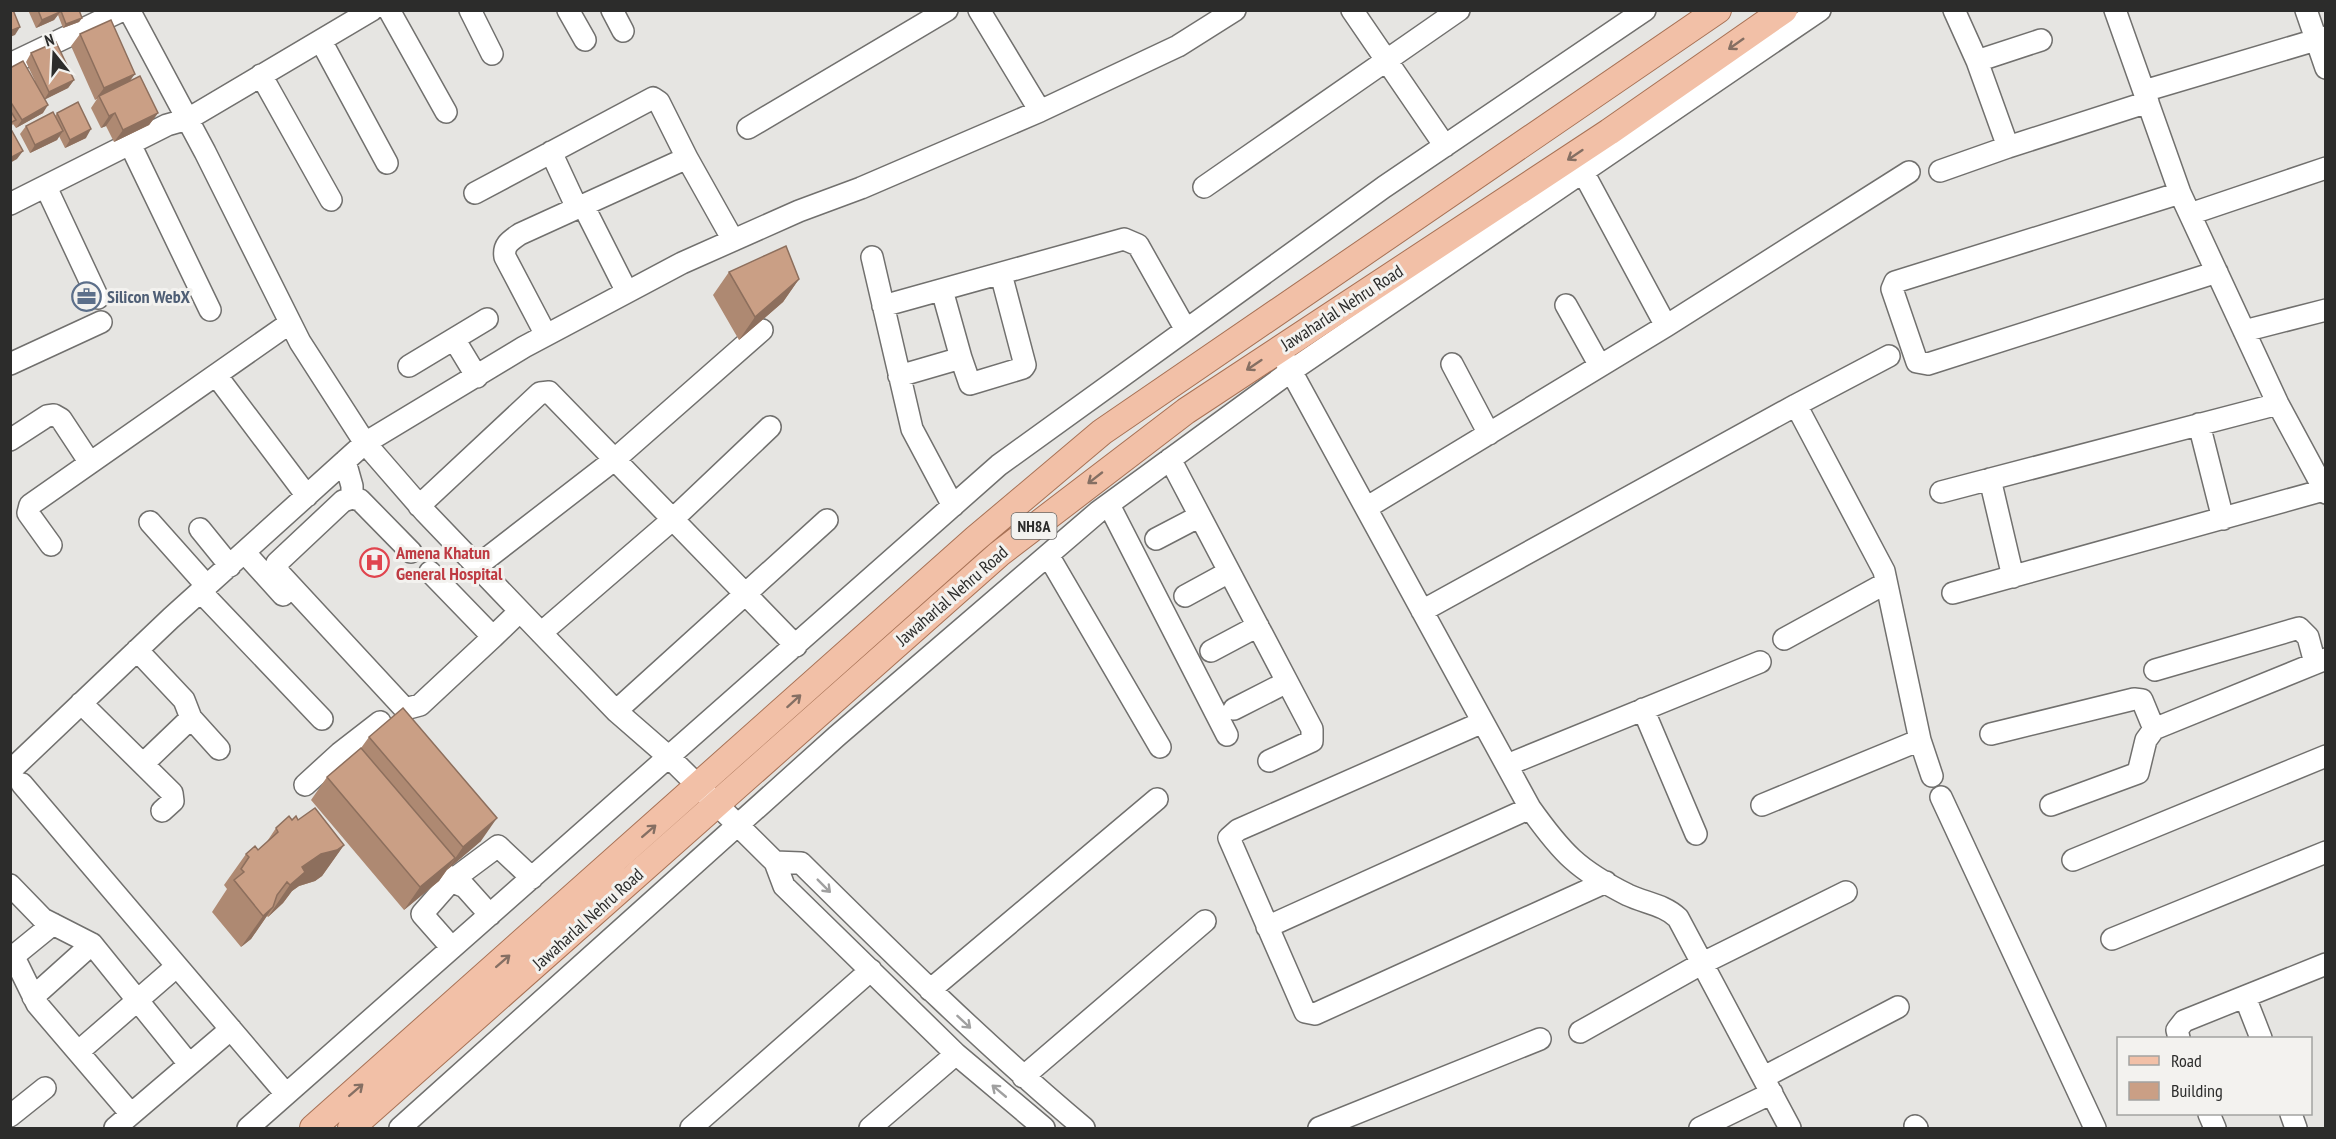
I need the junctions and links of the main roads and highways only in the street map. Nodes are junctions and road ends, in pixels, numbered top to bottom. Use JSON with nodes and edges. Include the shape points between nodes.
{"nodes":[{"id":1,"x":1718,"y":10,"type":"edge"},
{"id":2,"x":1784,"y":10,"type":"edge"},
{"id":3,"x":313,"y":1128,"type":"edge"},
{"id":4,"x":351,"y":1128,"type":"edge"}],
"edges":[{"from":3,"to":1,"type":"main road","name":"Jawaharlal Nehru Road","number":"NH8A","one_way":true,"via":[[975,539],[1102,432]]},
{"from":2,"to":4,"type":"main road","name":"Jawaharlal Nehru Road","number":"NH8A","one_way":true,"via":[[1285,360],[1168,424],[999,554]]}]}
